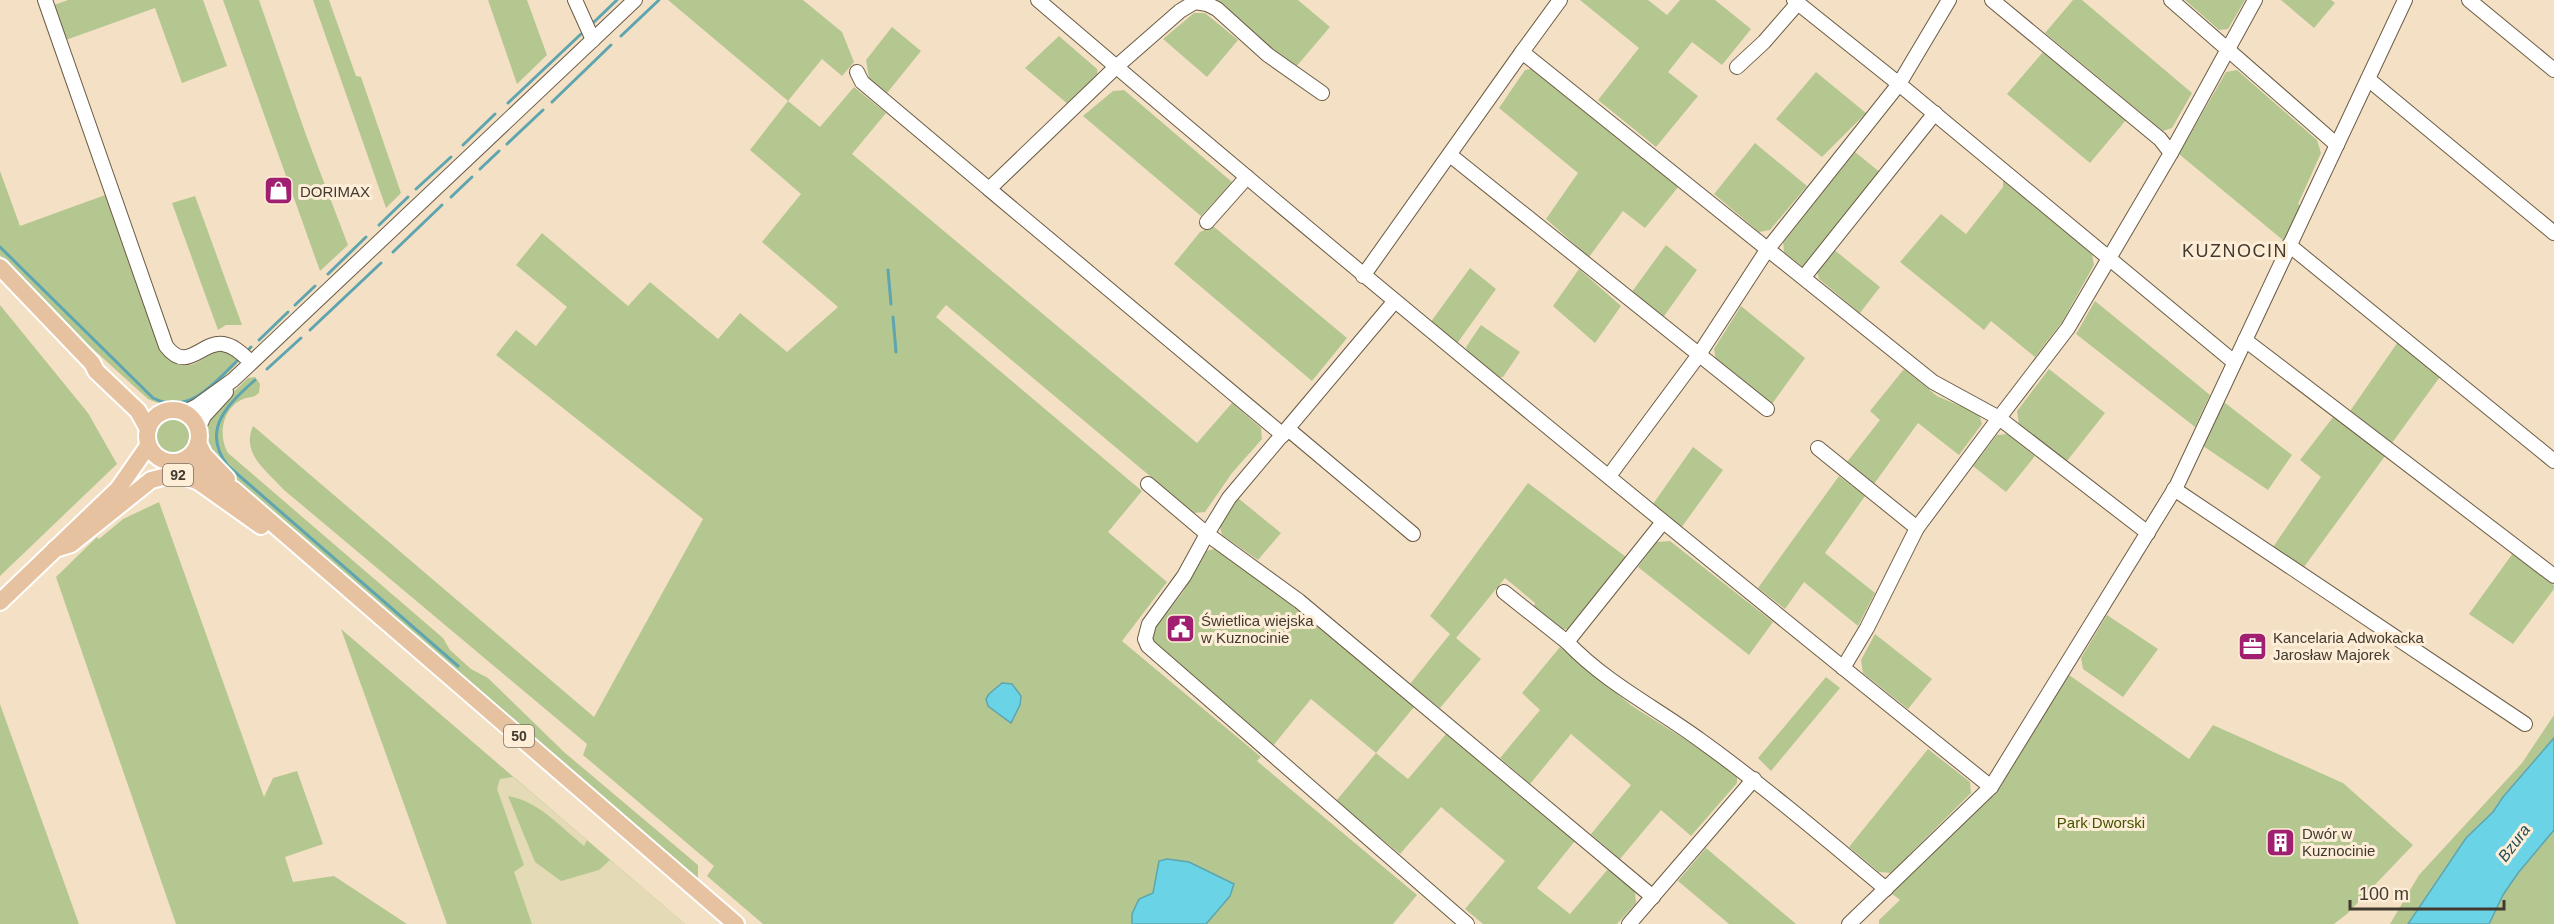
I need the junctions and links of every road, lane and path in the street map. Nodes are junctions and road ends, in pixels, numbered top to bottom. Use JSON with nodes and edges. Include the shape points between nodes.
{"nodes":[{"id":1,"x":45,"y":0,"type":"edge"},
{"id":2,"x":576,"y":0,"type":"edge"},
{"id":3,"x":635,"y":0,"type":"edge"},
{"id":4,"x":1038,"y":0,"type":"edge"},
{"id":5,"x":1560,"y":0,"type":"edge"},
{"id":6,"x":1949,"y":0,"type":"edge"},
{"id":7,"x":1992,"y":0,"type":"edge"},
{"id":8,"x":2171,"y":0,"type":"edge"},
{"id":9,"x":2255,"y":0,"type":"edge"},
{"id":10,"x":2405,"y":0,"type":"edge"},
{"id":11,"x":2469,"y":0,"type":"edge"},
{"id":12,"x":1202,"y":1,"type":"edge"},
{"id":13,"x":1796,"y":1,"type":"edge"},
{"id":14,"x":593,"y":40,"type":"junction"},
{"id":15,"x":2227,"y":49,"type":"junction"},
{"id":16,"x":1522,"y":52,"type":"junction"},
{"id":17,"x":1116,"y":67,"type":"junction"},
{"id":18,"x":1737,"y":67,"type":"dead end"},
{"id":19,"x":2554,"y":70,"type":"edge"},
{"id":20,"x":857,"y":72,"type":"dead end"},
{"id":21,"x":2368,"y":79,"type":"junction"},
{"id":22,"x":1899,"y":84,"type":"junction"},
{"id":23,"x":1322,"y":93,"type":"dead end"},
{"id":24,"x":1935,"y":113,"type":"junction"},
{"id":25,"x":2337,"y":145,"type":"junction"},
{"id":26,"x":2171,"y":153,"type":"junction"},
{"id":27,"x":1450,"y":155,"type":"junction"},
{"id":28,"x":1247,"y":177,"type":"junction"},
{"id":29,"x":989,"y":189,"type":"junction"},
{"id":30,"x":1208,"y":222,"type":"dead end"},
{"id":31,"x":2554,"y":233,"type":"edge"},
{"id":32,"x":2289,"y":245,"type":"junction"},
{"id":33,"x":1767,"y":250,"type":"junction"},
{"id":34,"x":2109,"y":259,"type":"junction"},
{"id":35,"x":0,"y":267,"type":"edge"},
{"id":36,"x":1363,"y":276,"type":"junction"},
{"id":37,"x":1804,"y":277,"type":"junction"},
{"id":38,"x":1394,"y":302,"type":"junction"},
{"id":39,"x":2245,"y":340,"type":"junction"},
{"id":40,"x":1698,"y":356,"type":"junction"},
{"id":41,"x":251,"y":362,"type":"junction"},
{"id":42,"x":2234,"y":362,"type":"junction"},
{"id":43,"x":92,"y":363,"type":"junction"},
{"id":44,"x":233,"y":380,"type":"junction"},
{"id":45,"x":1767,"y":409,"type":"dead end"},
{"id":46,"x":165,"y":412,"type":"junction"},
{"id":47,"x":183,"y":413,"type":"junction"},
{"id":48,"x":1999,"y":418,"type":"junction"},
{"id":49,"x":1286,"y":432,"type":"junction"},
{"id":50,"x":198,"y":436,"type":"junction"},
{"id":51,"x":148,"y":438,"type":"junction"},
{"id":52,"x":1818,"y":448,"type":"dead end"},
{"id":53,"x":185,"y":459,"type":"junction"},
{"id":54,"x":163,"y":460,"type":"junction"},
{"id":55,"x":2554,"y":461,"type":"edge"},
{"id":56,"x":1609,"y":476,"type":"junction"},
{"id":57,"x":1148,"y":484,"type":"dead end"},
{"id":58,"x":118,"y":489,"type":"junction"},
{"id":59,"x":2174,"y":489,"type":"junction"},
{"id":60,"x":234,"y":490,"type":"junction"},
{"id":61,"x":1663,"y":522,"type":"junction"},
{"id":62,"x":1917,"y":528,"type":"junction"},
{"id":63,"x":2148,"y":533,"type":"junction"},
{"id":64,"x":1207,"y":534,"type":"junction"},
{"id":65,"x":1413,"y":534,"type":"dead end"},
{"id":66,"x":55,"y":549,"type":"junction"},
{"id":67,"x":302,"y":549,"type":"junction"},
{"id":68,"x":2554,"y":576,"type":"edge"},
{"id":69,"x":1504,"y":592,"type":"dead end"},
{"id":70,"x":0,"y":602,"type":"edge"},
{"id":71,"x":1567,"y":642,"type":"junction"},
{"id":72,"x":1843,"y":668,"type":"junction"},
{"id":73,"x":2524,"y":724,"type":"dead end"},
{"id":74,"x":1754,"y":779,"type":"junction"},
{"id":75,"x":1991,"y":787,"type":"junction"},
{"id":76,"x":1886,"y":889,"type":"junction"},
{"id":77,"x":1653,"y":897,"type":"junction"},
{"id":78,"x":1855,"y":922,"type":"edge"},
{"id":79,"x":736,"y":924,"type":"edge"},
{"id":80,"x":1467,"y":924,"type":"edge"},
{"id":81,"x":1629,"y":924,"type":"edge"}],
"edges":[{"from":1,"to":41,"type":"street","via":[[166,346],[184,357],[225,344]]},
{"from":2,"to":14,"type":"street"},
{"from":3,"to":14,"type":"street"},
{"from":4,"to":17,"type":"street"},
{"from":5,"to":16,"type":"street"},
{"from":6,"to":22,"type":"street"},
{"from":7,"to":26,"type":"street","via":[[2160,139]]},
{"from":8,"to":15,"type":"street"},
{"from":9,"to":15,"type":"street"},
{"from":10,"to":21,"type":"street"},
{"from":11,"to":19,"type":"street"},
{"from":12,"to":17,"type":"street","via":[[1180,11]]},
{"from":12,"to":23,"type":"street"},
{"from":13,"to":18,"type":"street","via":[[1764,42]]},
{"from":13,"to":22,"type":"street"},
{"from":14,"to":41,"type":"street"},
{"from":15,"to":25,"type":"street"},
{"from":15,"to":26,"type":"street"},
{"from":16,"to":27,"type":"street"},
{"from":16,"to":33,"type":"street"},
{"from":17,"to":28,"type":"street"},
{"from":17,"to":29,"type":"street"},
{"from":20,"to":29,"type":"street","via":[[862,82]]},
{"from":21,"to":25,"type":"street"},
{"from":21,"to":31,"type":"street"},
{"from":22,"to":24,"type":"street"},
{"from":22,"to":33,"type":"street"},
{"from":24,"to":34,"type":"street"},
{"from":24,"to":37,"type":"street"},
{"from":25,"to":32,"type":"street"},
{"from":26,"to":34,"type":"street"},
{"from":27,"to":36,"type":"street"},
{"from":27,"to":40,"type":"street"},
{"from":28,"to":30,"type":"street"},
{"from":28,"to":36,"type":"street"},
{"from":29,"to":49,"type":"street"},
{"from":32,"to":39,"type":"street"},
{"from":32,"to":55,"type":"street"},
{"from":33,"to":37,"type":"street"},
{"from":33,"to":40,"type":"street"},
{"from":34,"to":42,"type":"street"},
{"from":34,"to":48,"type":"street","via":[[2068,327]]},
{"from":35,"to":43,"type":"main road"},
{"from":36,"to":38,"type":"street"},
{"from":37,"to":48,"type":"street","via":[[1933,382]]},
{"from":38,"to":49,"type":"street"},
{"from":38,"to":56,"type":"street"},
{"from":39,"to":42,"type":"street"},
{"from":39,"to":68,"type":"street"},
{"from":40,"to":45,"type":"street"},
{"from":40,"to":56,"type":"street"},
{"from":41,"to":44,"type":"street"},
{"from":42,"to":59,"type":"street"},
{"from":43,"to":46,"type":"main road","via":[[101,366],[146,405]]},
{"from":43,"to":51,"type":"main road","via":[[138,411]]},
{"from":44,"to":47,"type":"street"},
{"from":44,"to":50,"type":"street","via":[[204,416]]},
{"from":46,"to":47,"type":"main road"},
{"from":46,"to":51,"type":"main road","via":[[156,418]]},
{"from":47,"to":50,"type":"main road","number":"50","via":[[190,417]]},
{"from":48,"to":62,"type":"street"},
{"from":48,"to":63,"type":"street"},
{"from":49,"to":64,"type":"street","via":[[1229,498]]},
{"from":49,"to":65,"type":"street"},
{"from":50,"to":53,"type":"main road","via":[[195,451]]},
{"from":50,"to":60,"type":"main road","number":"50","via":[[204,455]]},
{"from":51,"to":54,"type":"main road"},
{"from":51,"to":58,"type":"main road","number":"92"},
{"from":52,"to":62,"type":"street"},
{"from":53,"to":54,"type":"main road"},
{"from":53,"to":60,"type":"main road","number":"50"},
{"from":54,"to":58,"type":"main road","number":"92"},
{"from":56,"to":61,"type":"street"},
{"from":57,"to":64,"type":"street"},
{"from":58,"to":66,"type":"main road","number":"92"},
{"from":59,"to":63,"type":"street"},
{"from":59,"to":73,"type":"street"},
{"from":60,"to":67,"type":"main road","number":"50"},
{"from":61,"to":71,"type":"street"},
{"from":61,"to":72,"type":"street"},
{"from":62,"to":72,"type":"street"},
{"from":63,"to":75,"type":"street"},
{"from":64,"to":77,"type":"street","via":[[1299,601]]},
{"from":64,"to":80,"type":"street","via":[[1184,576],[1149,624],[1145,639],[1148,646]]},
{"from":66,"to":67,"type":"main road","number":"92","via":[[83,536],[152,480],[165,475],[199,482],[278,539]]},
{"from":66,"to":70,"type":"main road","number":"92"},
{"from":67,"to":79,"type":"main road","number":"50"},
{"from":69,"to":71,"type":"street"},
{"from":71,"to":74,"type":"street","via":[[1631,696]]},
{"from":72,"to":75,"type":"street"},
{"from":74,"to":76,"type":"street"},
{"from":74,"to":77,"type":"street"},
{"from":75,"to":76,"type":"street"},
{"from":76,"to":78,"type":"street"},
{"from":77,"to":81,"type":"street"}]}
